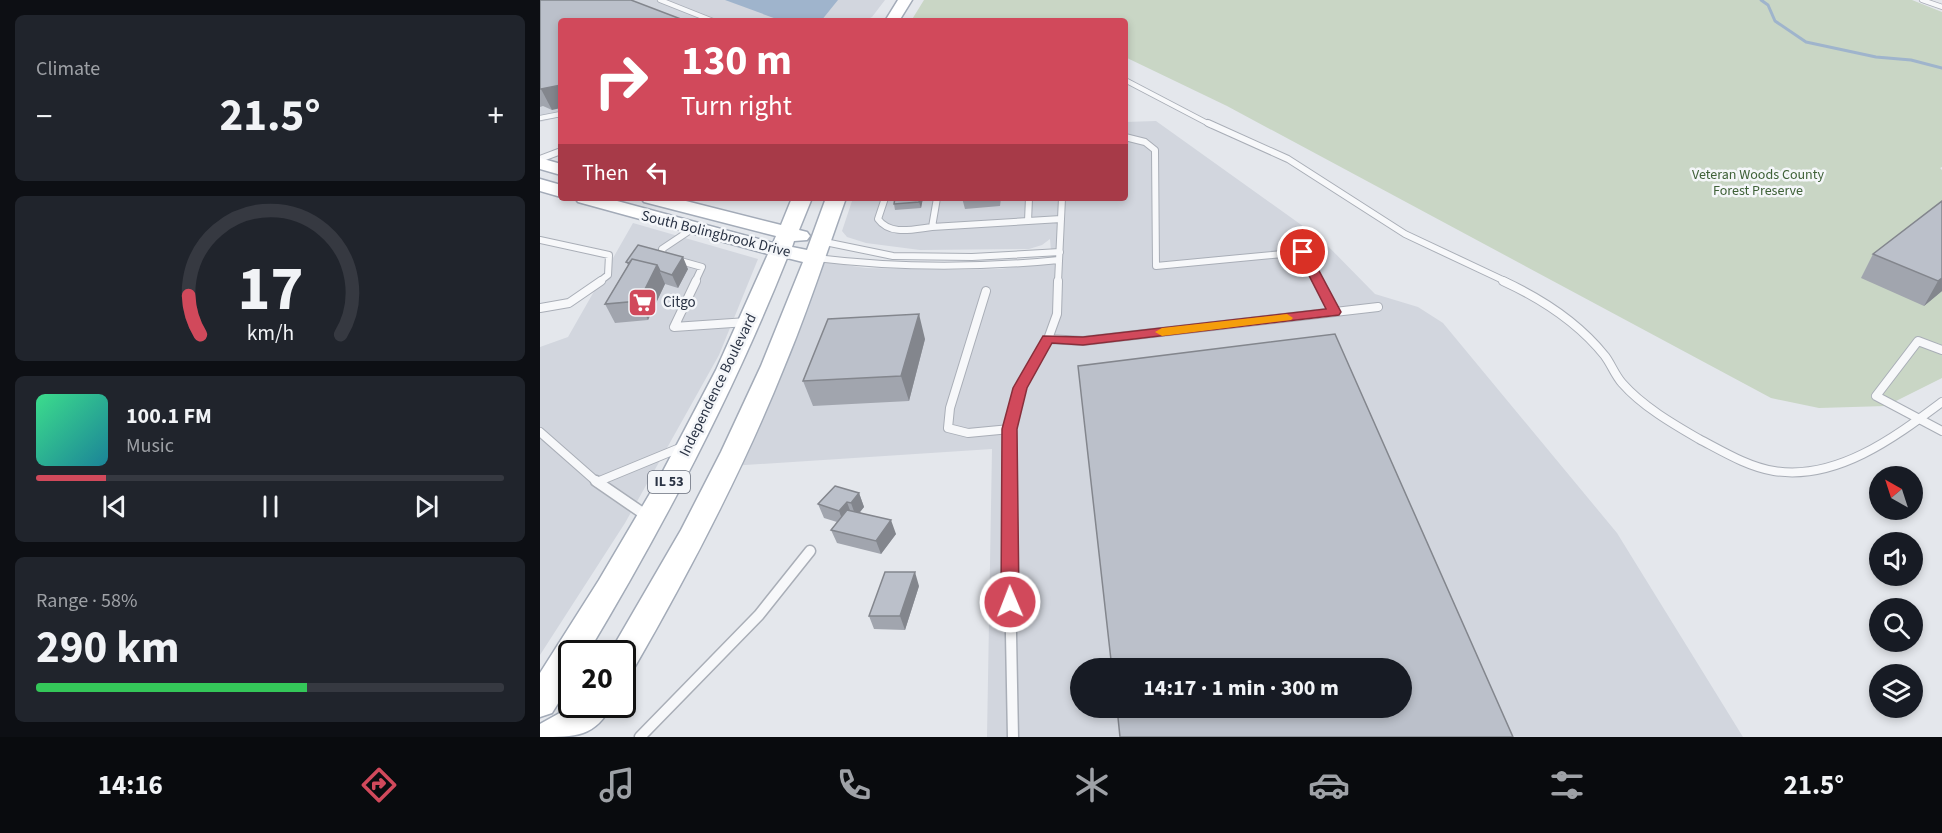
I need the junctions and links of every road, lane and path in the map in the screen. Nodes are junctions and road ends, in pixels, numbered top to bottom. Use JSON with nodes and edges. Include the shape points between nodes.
{"nodes":[{"id":1,"x":660,"y":0,"type":"edge"},
{"id":2,"x":906,"y":0,"type":"edge"},
{"id":3,"x":1922,"y":0,"type":"edge"},
{"id":4,"x":1942,"y":7,"type":"edge"},
{"id":5,"x":705,"y":18,"type":"edge"},
{"id":6,"x":894,"y":18,"type":"edge"},
{"id":7,"x":1128,"y":82,"type":"edge"},
{"id":8,"x":558,"y":115,"type":"edge"},
{"id":9,"x":540,"y":118,"type":"edge"},
{"id":10,"x":1128,"y":137,"type":"edge"},
{"id":11,"x":558,"y":152,"type":"edge"},
{"id":12,"x":540,"y":161,"type":"edge"},
{"id":13,"x":558,"y":169,"type":"edge"},
{"id":14,"x":540,"y":185,"type":"edge"},
{"id":15,"x":558,"y":190,"type":"edge"},
{"id":16,"x":595,"y":201,"type":"edge"},
{"id":17,"x":660,"y":201,"type":"edge"},
{"id":18,"x":800,"y":201,"type":"edge"},
{"id":19,"x":835,"y":201,"type":"edge"},
{"id":20,"x":884,"y":201,"type":"edge"},
{"id":21,"x":936,"y":201,"type":"edge"},
{"id":22,"x":1029,"y":201,"type":"edge"},
{"id":23,"x":1062,"y":201,"type":"edge"},
{"id":24,"x":1061,"y":219,"type":"junction"},
{"id":25,"x":1028,"y":221,"type":"junction"},
{"id":26,"x":932,"y":227,"type":"junction"},
{"id":27,"x":692,"y":229,"type":"junction"},
{"id":28,"x":540,"y":240,"type":"edge"},
{"id":29,"x":783,"y":242,"type":"junction"},
{"id":30,"x":817,"y":250,"type":"junction"},
{"id":31,"x":1060,"y":256,"type":"junction"},
{"id":32,"x":986,"y":291,"type":"dead end"},
{"id":33,"x":1378,"y":307,"type":"dead end"},
{"id":34,"x":540,"y":308,"type":"edge"},
{"id":35,"x":1334,"y":312,"type":"junction"},
{"id":36,"x":750,"y":321,"type":"junction"},
{"id":37,"x":1048,"y":339,"type":"junction"},
{"id":38,"x":1942,"y":350,"type":"edge"},
{"id":39,"x":1942,"y":402,"type":"edge"},
{"id":40,"x":1918,"y":420,"type":"junction"},
{"id":41,"x":1010,"y":429,"type":"junction"},
{"id":42,"x":1942,"y":431,"type":"edge"},
{"id":43,"x":540,"y":432,"type":"edge"},
{"id":44,"x":690,"y":444,"type":"junction"},
{"id":45,"x":597,"y":482,"type":"junction"},
{"id":46,"x":650,"y":518,"type":"junction"},
{"id":47,"x":810,"y":551,"type":"dead end"},
{"id":48,"x":633,"y":640,"type":"edge"},
{"id":49,"x":540,"y":702,"type":"edge"},
{"id":50,"x":580,"y":718,"type":"edge"},
{"id":51,"x":546,"y":731,"type":"edge"},
{"id":52,"x":640,"y":737,"type":"edge"},
{"id":53,"x":1013,"y":737,"type":"edge"}],
"edges":[{"from":1,"to":5,"type":"lane"},
{"from":2,"to":6,"type":"main road"},
{"from":3,"to":4,"type":"lane"},
{"from":7,"to":40,"type":"lane","via":[[1202,121],[1289,160],[1420,242],[1544,301],[1572,322],[1604,355],[1623,384],[1657,412],[1696,438],[1749,463],[1774,471],[1808,472],[1849,460]]},
{"from":8,"to":9,"type":"lane"},
{"from":10,"to":35,"type":"lane","via":[[1149,143],[1155,150],[1156,266],[1303,252]]},
{"from":11,"to":12,"type":"lane"},
{"from":12,"to":13,"type":"main road"},
{"from":14,"to":15,"type":"main road"},
{"from":16,"to":27,"type":"main road","name":"South Bolingbrook Drive"},
{"from":17,"to":29,"type":"main road","name":"South Bolingbrook Drive"},
{"from":18,"to":29,"type":"main road","name":"Independence Boulevard"},
{"from":19,"to":30,"type":"main road"},
{"from":20,"to":26,"type":"lane","via":[[878,219],[884,227]]},
{"from":21,"to":26,"type":"lane"},
{"from":22,"to":25,"type":"lane"},
{"from":23,"to":24,"type":"lane"},
{"from":24,"to":25,"type":"lane"},
{"from":24,"to":31,"type":"lane"},
{"from":25,"to":26,"type":"lane"},
{"from":27,"to":29,"type":"main road","name":"South Bolingbrook Drive"},
{"from":27,"to":36,"type":"lane","via":[[662,249],[663,256],[702,267],[674,327]]},
{"from":28,"to":34,"type":"lane","via":[[609,255],[608,275],[580,298],[551,309]]},
{"from":29,"to":30,"type":"main road","name":"South Bolingbrook Drive"},
{"from":29,"to":36,"type":"main road","name":"Independence Boulevard","number":"IL 53"},
{"from":30,"to":31,"type":"lane","via":[[893,256]]},
{"from":30,"to":31,"type":"lane","via":[[847,263],[950,268]]},
{"from":30,"to":48,"type":"main road","number":"IL 53","via":[[753,411]]},
{"from":31,"to":37,"type":"lane","via":[[1057,314]]},
{"from":32,"to":41,"type":"lane","via":[[950,408],[948,428],[961,434]]},
{"from":33,"to":35,"type":"lane"},
{"from":35,"to":37,"type":"lane","via":[[1083,341]]},
{"from":36,"to":44,"type":"main road","name":"Independence Boulevard","number":"IL 53"},
{"from":37,"to":41,"type":"lane","via":[[1020,388]]},
{"from":38,"to":40,"type":"lane","via":[[1918,340],[1876,396]]},
{"from":39,"to":40,"type":"lane"},
{"from":40,"to":42,"type":"lane"},
{"from":41,"to":53,"type":"lane"},
{"from":43,"to":45,"type":"lane"},
{"from":44,"to":45,"type":"lane"},
{"from":44,"to":46,"type":"main road","name":"Independence Boulevard","number":"IL 53"},
{"from":45,"to":46,"type":"lane"},
{"from":46,"to":49,"type":"main road","name":"Independence Boulevard","number":"IL 53"},
{"from":47,"to":52,"type":"lane","via":[[759,615]]},
{"from":50,"to":51,"type":"main road"}]}
